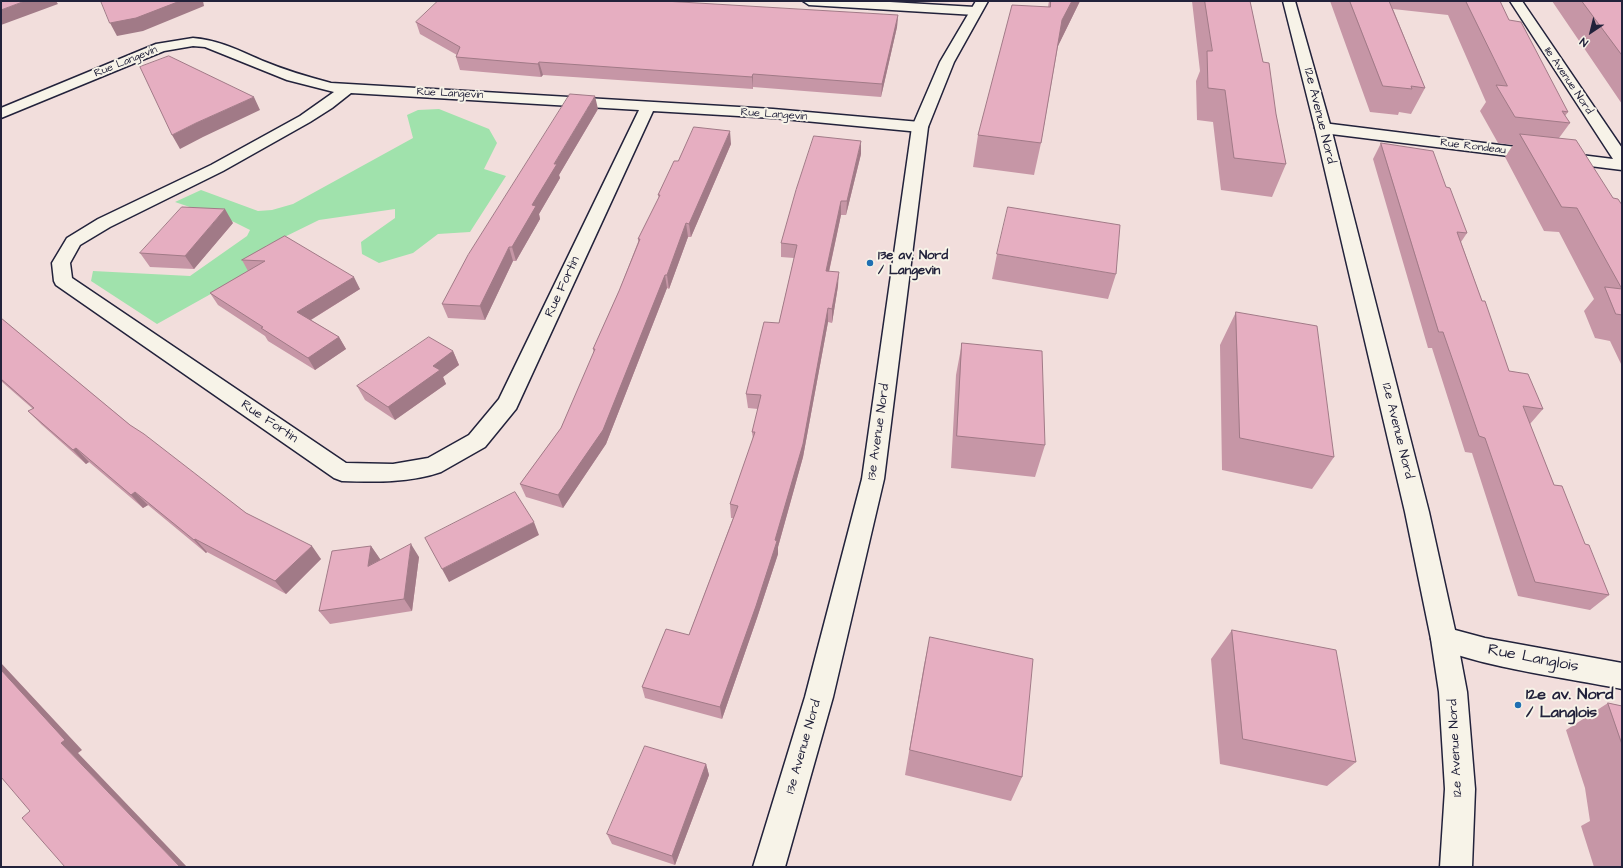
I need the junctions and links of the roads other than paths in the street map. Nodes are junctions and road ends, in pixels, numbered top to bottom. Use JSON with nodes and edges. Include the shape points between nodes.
{"nodes":[{"id":1,"x":809,"y":1,"type":"edge"},
{"id":2,"x":1289,"y":1,"type":"edge"},
{"id":3,"x":1516,"y":1,"type":"edge"},
{"id":4,"x":978,"y":6,"type":"edge"},
{"id":5,"x":348,"y":88,"type":"junction"},
{"id":6,"x":648,"y":106,"type":"junction"},
{"id":7,"x":1,"y":113,"type":"edge"},
{"id":8,"x":920,"y":127,"type":"junction"},
{"id":9,"x":1323,"y":128,"type":"junction"},
{"id":10,"x":1622,"y":160,"type":"edge"},
{"id":11,"x":1622,"y":165,"type":"edge"},
{"id":12,"x":1444,"y":639,"type":"junction"},
{"id":13,"x":1622,"y":676,"type":"edge"},
{"id":14,"x":769,"y":867,"type":"edge"},
{"id":15,"x":1456,"y":867,"type":"edge"}],
"edges":[{"from":1,"to":4,"type":"street"},
{"from":2,"to":9,"type":"street","name":"12e Avenue Nord"},
{"from":3,"to":10,"type":"street","name":"11e Avenue Nord"},
{"from":4,"to":8,"type":"street","name":"13e Avenue Nord","via":[[941,72]]},
{"from":5,"to":6,"type":"street","name":"Rue Langevin"},
{"from":5,"to":6,"type":"street","name":"Rue Fortin","via":[[327,105],[217,168],[104,223],[73,242],[62,263],[63,281],[342,472],[393,473],[433,466],[477,441],[508,403]]},
{"from":5,"to":7,"type":"street","name":"Rue Langevin","via":[[310,82],[206,42],[193,42],[161,47]]},
{"from":6,"to":8,"type":"street","name":"Rue Langevin"},
{"from":8,"to":14,"type":"street","name":"13e Avenue Nord","via":[[874,479],[819,697]]},
{"from":9,"to":11,"type":"street","name":"Rue Rondeau"},
{"from":9,"to":12,"type":"street","name":"12e Avenue Nord","via":[[1415,504]]},
{"from":12,"to":13,"type":"street","name":"Rue Langlois","via":[[1491,652]]},
{"from":12,"to":15,"type":"street","name":"12e Avenue Nord","via":[[1453,692],[1460,789]]}]}
